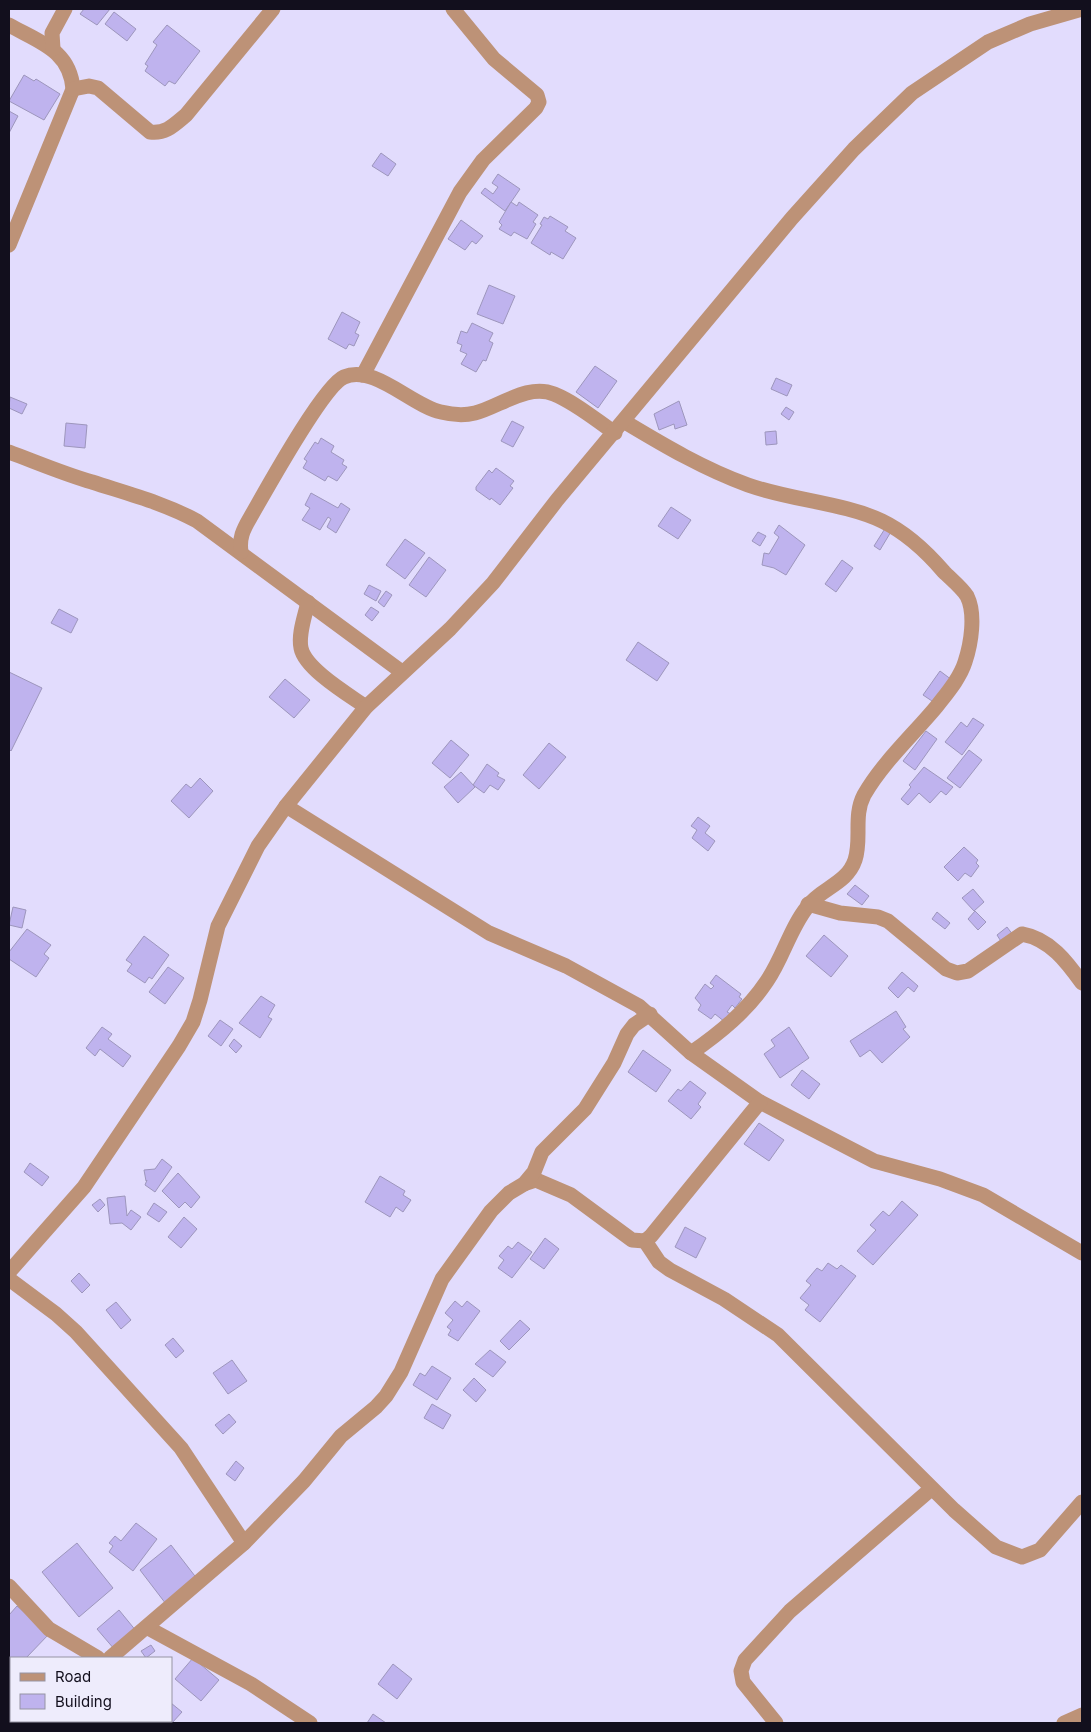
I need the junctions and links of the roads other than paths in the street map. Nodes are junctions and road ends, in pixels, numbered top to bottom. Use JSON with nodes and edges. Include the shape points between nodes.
{"nodes":[{"id":1,"x":65,"y":9,"type":"edge"},
{"id":2,"x":273,"y":9,"type":"edge"},
{"id":3,"x":453,"y":9,"type":"edge"},
{"id":4,"x":1082,"y":10,"type":"edge"},
{"id":5,"x":9,"y":25,"type":"edge"},
{"id":6,"x":53,"y":49,"type":"junction"},
{"id":7,"x":73,"y":89,"type":"junction"},
{"id":8,"x":9,"y":245,"type":"edge"},
{"id":9,"x":363,"y":375,"type":"junction"},
{"id":10,"x":620,"y":427,"type":"junction"},
{"id":11,"x":9,"y":452,"type":"edge"},
{"id":12,"x":240,"y":552,"type":"junction"},
{"id":13,"x":308,"y":602,"type":"junction"},
{"id":14,"x":402,"y":672,"type":"junction"},
{"id":15,"x":366,"y":707,"type":"junction"},
{"id":16,"x":286,"y":806,"type":"junction"},
{"id":17,"x":808,"y":904,"type":"junction"},
{"id":18,"x":1082,"y":983,"type":"edge"},
{"id":19,"x":650,"y":1014,"type":"junction"},
{"id":20,"x":691,"y":1053,"type":"junction"},
{"id":21,"x":760,"y":1102,"type":"junction"},
{"id":22,"x":524,"y":1184,"type":"junction"},
{"id":23,"x":645,"y":1241,"type":"junction"},
{"id":24,"x":1082,"y":1253,"type":"edge"},
{"id":25,"x":9,"y":1272,"type":"edge"},
{"id":26,"x":9,"y":1279,"type":"edge"},
{"id":27,"x":932,"y":1489,"type":"junction"},
{"id":28,"x":1082,"y":1502,"type":"edge"},
{"id":29,"x":244,"y":1543,"type":"junction"},
{"id":30,"x":9,"y":1586,"type":"edge"},
{"id":31,"x":148,"y":1628,"type":"junction"},
{"id":32,"x":96,"y":1657,"type":"edge"},
{"id":33,"x":111,"y":1657,"type":"edge"},
{"id":34,"x":1082,"y":1715,"type":"edge"},
{"id":35,"x":310,"y":1723,"type":"edge"},
{"id":36,"x":776,"y":1723,"type":"edge"},
{"id":37,"x":1064,"y":1723,"type":"edge"}],
"edges":[{"from":1,"to":6,"type":"street","via":[[52,33]]},
{"from":2,"to":7,"type":"street","via":[[186,114],[169,129],[150,132],[98,88]]},
{"from":3,"to":9,"type":"street","via":[[494,59],[537,95],[539,102],[482,160],[460,192]]},
{"from":4,"to":10,"type":"street","via":[[1030,24],[988,42],[912,93],[854,149],[780,233]]},
{"from":5,"to":6,"type":"street"},
{"from":6,"to":7,"type":"street","via":[[72,74]]},
{"from":7,"to":8,"type":"street"},
{"from":9,"to":10,"type":"street","via":[[380,380],[435,411],[456,416],[476,413],[540,391],[553,393]]},
{"from":9,"to":12,"type":"street","via":[[345,376],[332,384],[242,532]]},
{"from":10,"to":14,"type":"street","via":[[557,500],[493,583],[450,629]]},
{"from":10,"to":17,"type":"street","via":[[722,475],[760,489],[880,520],[920,546],[967,597],[971,638],[965,664],[949,691],[865,794],[857,818],[857,850],[850,870],[837,884]]},
{"from":11,"to":12,"type":"street","via":[[177,510]]},
{"from":12,"to":13,"type":"street"},
{"from":13,"to":14,"type":"street"},
{"from":13,"to":15,"type":"street","via":[[301,649],[308,661],[330,681]]},
{"from":14,"to":15,"type":"street"},
{"from":15,"to":16,"type":"street"},
{"from":16,"to":19,"type":"street","via":[[489,933],[600,983]]},
{"from":16,"to":25,"type":"street","via":[[258,846],[218,926],[193,1022],[179,1046],[84,1187]]},
{"from":17,"to":18,"type":"street","via":[[888,921],[946,969],[957,973],[973,968],[1022,934],[1036,937],[1055,950]]},
{"from":17,"to":20,"type":"street","via":[[768,980],[746,1009]]},
{"from":19,"to":20,"type":"street"},
{"from":19,"to":22,"type":"street","via":[[629,1031],[614,1063],[585,1109],[542,1152],[534,1172]]},
{"from":20,"to":21,"type":"street"},
{"from":21,"to":23,"type":"street"},
{"from":21,"to":24,"type":"street","via":[[874,1161],[983,1194]]},
{"from":22,"to":23,"type":"street","via":[[536,1180],[571,1195],[632,1240]]},
{"from":22,"to":29,"type":"street","via":[[491,1211],[442,1279],[401,1372],[386,1396],[341,1436],[304,1481]]},
{"from":23,"to":27,"type":"street","via":[[659,1262],[670,1270],[724,1299],[778,1335]]},
{"from":26,"to":29,"type":"street","via":[[76,1332],[180,1448]]},
{"from":27,"to":28,"type":"street","via":[[996,1547],[1022,1557],[1040,1550]]},
{"from":27,"to":36,"type":"street","via":[[790,1611],[745,1660],[740,1671],[743,1682]]},
{"from":29,"to":31,"type":"street"},
{"from":30,"to":32,"type":"street","via":[[49,1628]]},
{"from":31,"to":33,"type":"street"},
{"from":31,"to":35,"type":"street","via":[[251,1684]]},
{"from":34,"to":37,"type":"street"}]}
